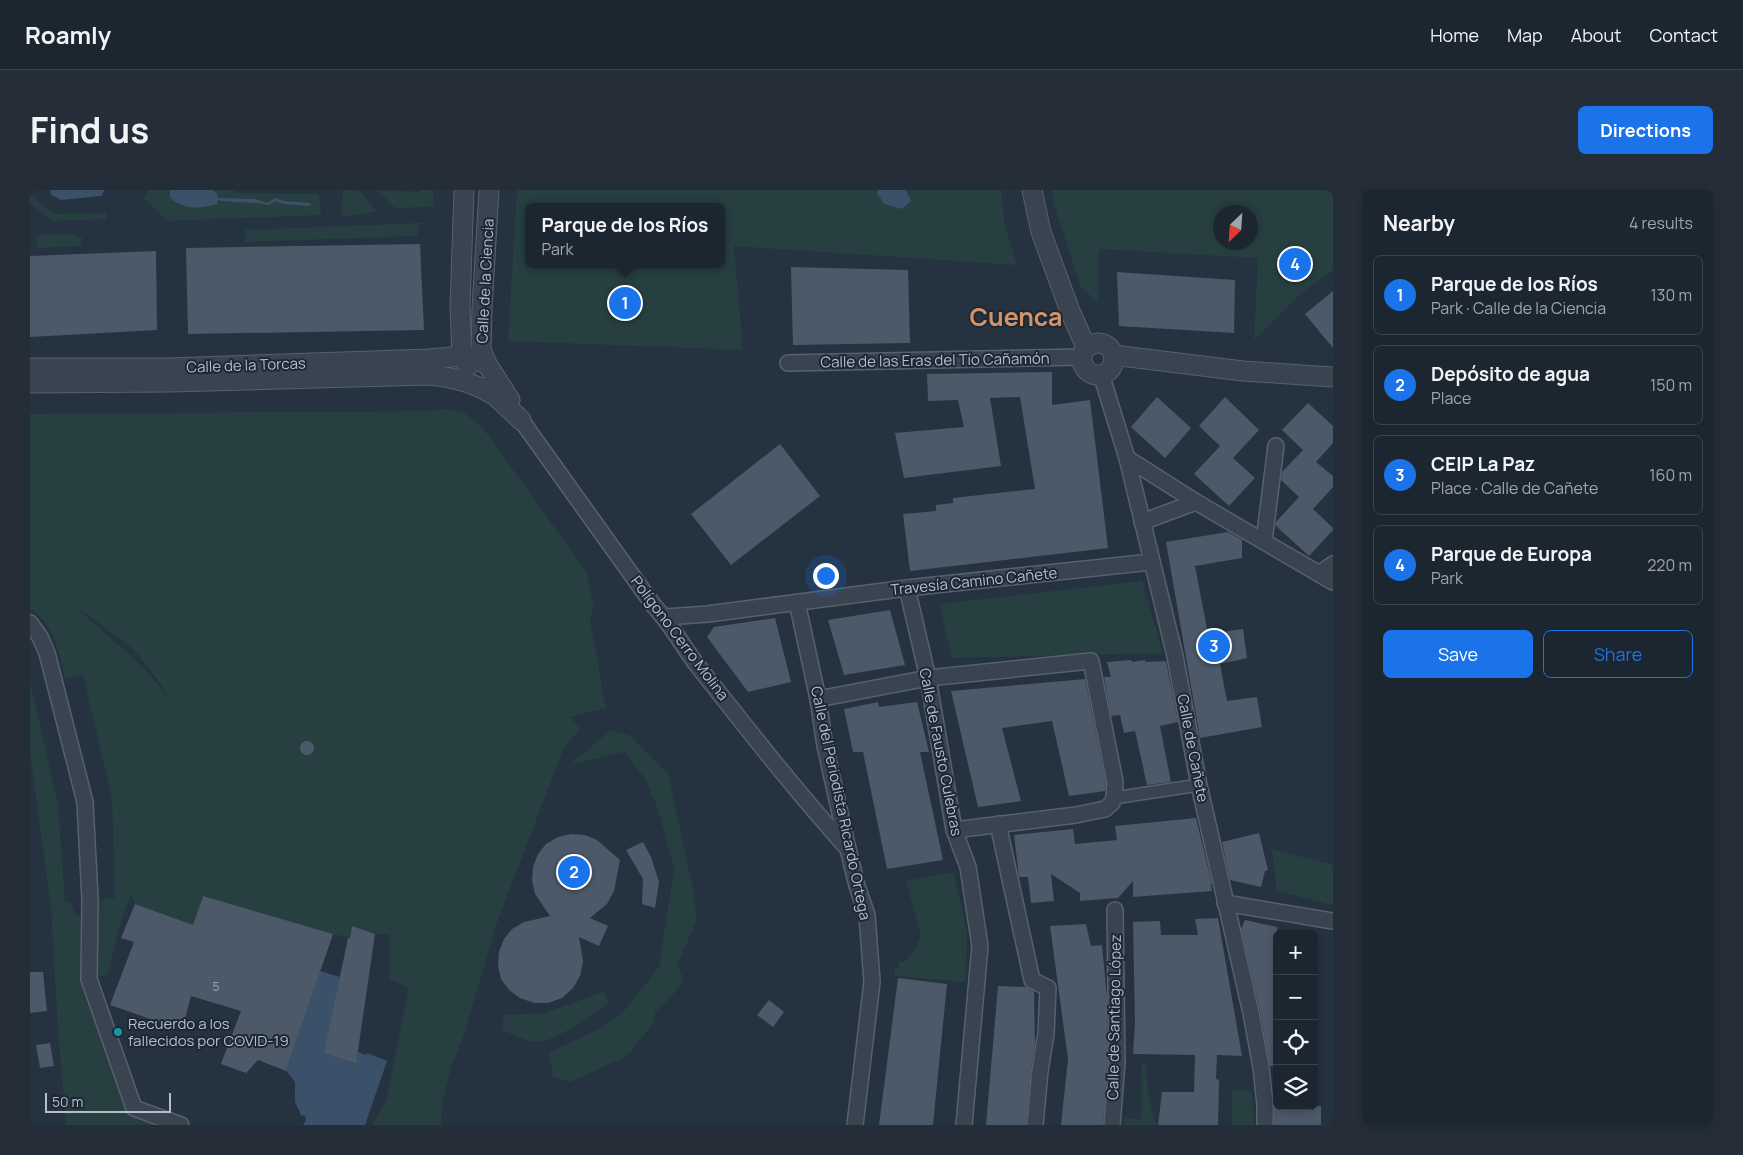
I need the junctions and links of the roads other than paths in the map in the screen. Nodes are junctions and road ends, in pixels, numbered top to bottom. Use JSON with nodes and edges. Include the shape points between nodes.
{"nodes":[{"id":1,"x":464,"y":190,"type":"edge"},
{"id":2,"x":489,"y":190,"type":"edge"},
{"id":3,"x":1032,"y":190,"type":"edge"},
{"id":4,"x":1084,"y":352,"type":"junction"},
{"id":5,"x":1113,"y":355,"type":"junction"},
{"id":6,"x":475,"y":358,"type":"junction"},
{"id":7,"x":788,"y":363,"type":"dead end"},
{"id":8,"x":30,"y":368,"type":"edge"},
{"id":9,"x":1101,"y":374,"type":"junction"},
{"id":10,"x":436,"y":375,"type":"junction"},
{"id":11,"x":1333,"y":377,"type":"edge"},
{"id":12,"x":30,"y":383,"type":"edge"},
{"id":13,"x":495,"y":396,"type":"junction"},
{"id":14,"x":521,"y":420,"type":"junction"},
{"id":15,"x":1276,"y":446,"type":"dead end"},
{"id":16,"x":1128,"y":458,"type":"junction"},
{"id":17,"x":1196,"y":502,"type":"junction"},
{"id":18,"x":1142,"y":522,"type":"junction"},
{"id":19,"x":1264,"y":541,"type":"junction"},
{"id":20,"x":1152,"y":562,"type":"junction"},
{"id":21,"x":1333,"y":564,"type":"edge"},
{"id":22,"x":1318,"y":574,"type":"junction"},
{"id":23,"x":1333,"y":582,"type":"edge"},
{"id":24,"x":907,"y":588,"type":"junction"},
{"id":25,"x":797,"y":602,"type":"junction"},
{"id":26,"x":665,"y":617,"type":"junction"},
{"id":27,"x":30,"y":623,"type":"edge"},
{"id":28,"x":928,"y":678,"type":"junction"},
{"id":29,"x":818,"y":700,"type":"junction"},
{"id":30,"x":1200,"y":785,"type":"junction"},
{"id":31,"x":1114,"y":798,"type":"junction"},
{"id":32,"x":998,"y":824,"type":"junction"},
{"id":33,"x":954,"y":830,"type":"junction"},
{"id":34,"x":848,"y":849,"type":"junction"},
{"id":35,"x":1225,"y":903,"type":"junction"},
{"id":36,"x":1115,"y":910,"type":"dead end"},
{"id":37,"x":1333,"y":921,"type":"edge"},
{"id":38,"x":181,"y":1125,"type":"edge"},
{"id":39,"x":854,"y":1125,"type":"edge"},
{"id":40,"x":964,"y":1125,"type":"edge"},
{"id":41,"x":1035,"y":1125,"type":"edge"},
{"id":42,"x":1112,"y":1125,"type":"edge"},
{"id":43,"x":1265,"y":1125,"type":"edge"}],
"edges":[{"from":1,"to":6,"type":"street","name":"Calle de la Ciencia","via":[[460,307]]},
{"from":2,"to":6,"type":"street","name":"Calle de la Ciencia"},
{"from":3,"to":4,"type":"street","via":[[1041,232]]},
{"from":4,"to":5,"type":"street","via":[[1094,343],[1109,348]]},
{"from":4,"to":7,"type":"street","name":"Calle de las Eras del Tío Cañamón"},
{"from":4,"to":9,"type":"street","via":[[1085,368]]},
{"from":5,"to":9,"type":"street","via":[[1110,369]]},
{"from":5,"to":11,"type":"street","via":[[1243,371]]},
{"from":6,"to":8,"type":"street","name":"Calle de la Torcas","via":[[170,368]]},
{"from":6,"to":10,"type":"street","via":[[453,375]]},
{"from":6,"to":13,"type":"street","via":[[475,377]]},
{"from":6,"to":14,"type":"street","name":"Calle de la Ciencia","via":[[515,406]]},
{"from":9,"to":16,"type":"street","name":"Calle de Cañete"},
{"from":10,"to":12,"type":"street"},
{"from":10,"to":13,"type":"street","via":[[470,383]]},
{"from":13,"to":14,"type":"street"},
{"from":14,"to":26,"type":"street","name":"Polígono Cerro Molina"},
{"from":15,"to":19,"type":"street"},
{"from":16,"to":17,"type":"street"},
{"from":16,"to":18,"type":"street","name":"Calle de Cañete"},
{"from":17,"to":18,"type":"street"},
{"from":17,"to":19,"type":"street"},
{"from":18,"to":20,"type":"street","name":"Calle de Cañete"},
{"from":19,"to":22,"type":"street"},
{"from":20,"to":24,"type":"street","name":"Travesía Camino Cañete"},
{"from":20,"to":30,"type":"street","name":"Calle de Cañete"},
{"from":21,"to":22,"type":"street"},
{"from":22,"to":23,"type":"street"},
{"from":24,"to":25,"type":"street","name":"Travesía Camino Cañete"},
{"from":24,"to":28,"type":"street","name":"Calle de Fausto Culebras"},
{"from":25,"to":26,"type":"street","name":"Travesía Camino Cañete"},
{"from":25,"to":29,"type":"street","name":"Calle del Periodista Ricardo Ortega"},
{"from":26,"to":34,"type":"street","name":"Polígono Cerro Molina","via":[[728,704]]},
{"from":27,"to":38,"type":"street","via":[[47,653],[85,802],[90,900],[89,979],[134,1108]]},
{"from":28,"to":29,"type":"street"},
{"from":28,"to":31,"type":"street","via":[[1091,661],[1115,782]]},
{"from":28,"to":33,"type":"street","name":"Calle de Fausto Culebras"},
{"from":29,"to":34,"type":"street","name":"Calle del Periodista Ricardo Ortega"},
{"from":30,"to":31,"type":"street"},
{"from":30,"to":35,"type":"street","name":"Calle de Cañete"},
{"from":31,"to":32,"type":"street","via":[[1105,809]]},
{"from":32,"to":33,"type":"street"},
{"from":32,"to":41,"type":"street","via":[[1032,980],[1048,988]]},
{"from":33,"to":40,"type":"street","name":"Calle de Fausto Culebras","via":[[968,867],[980,946]]},
{"from":34,"to":39,"type":"street","name":"Calle del Periodista Ricardo Ortega","via":[[867,916],[872,982]]},
{"from":35,"to":37,"type":"street"},
{"from":35,"to":43,"type":"street","name":"Calle de Cañete","via":[[1261,1067]]},
{"from":36,"to":42,"type":"street","name":"Calle de Santiago López","via":[[1117,1062]]}]}
